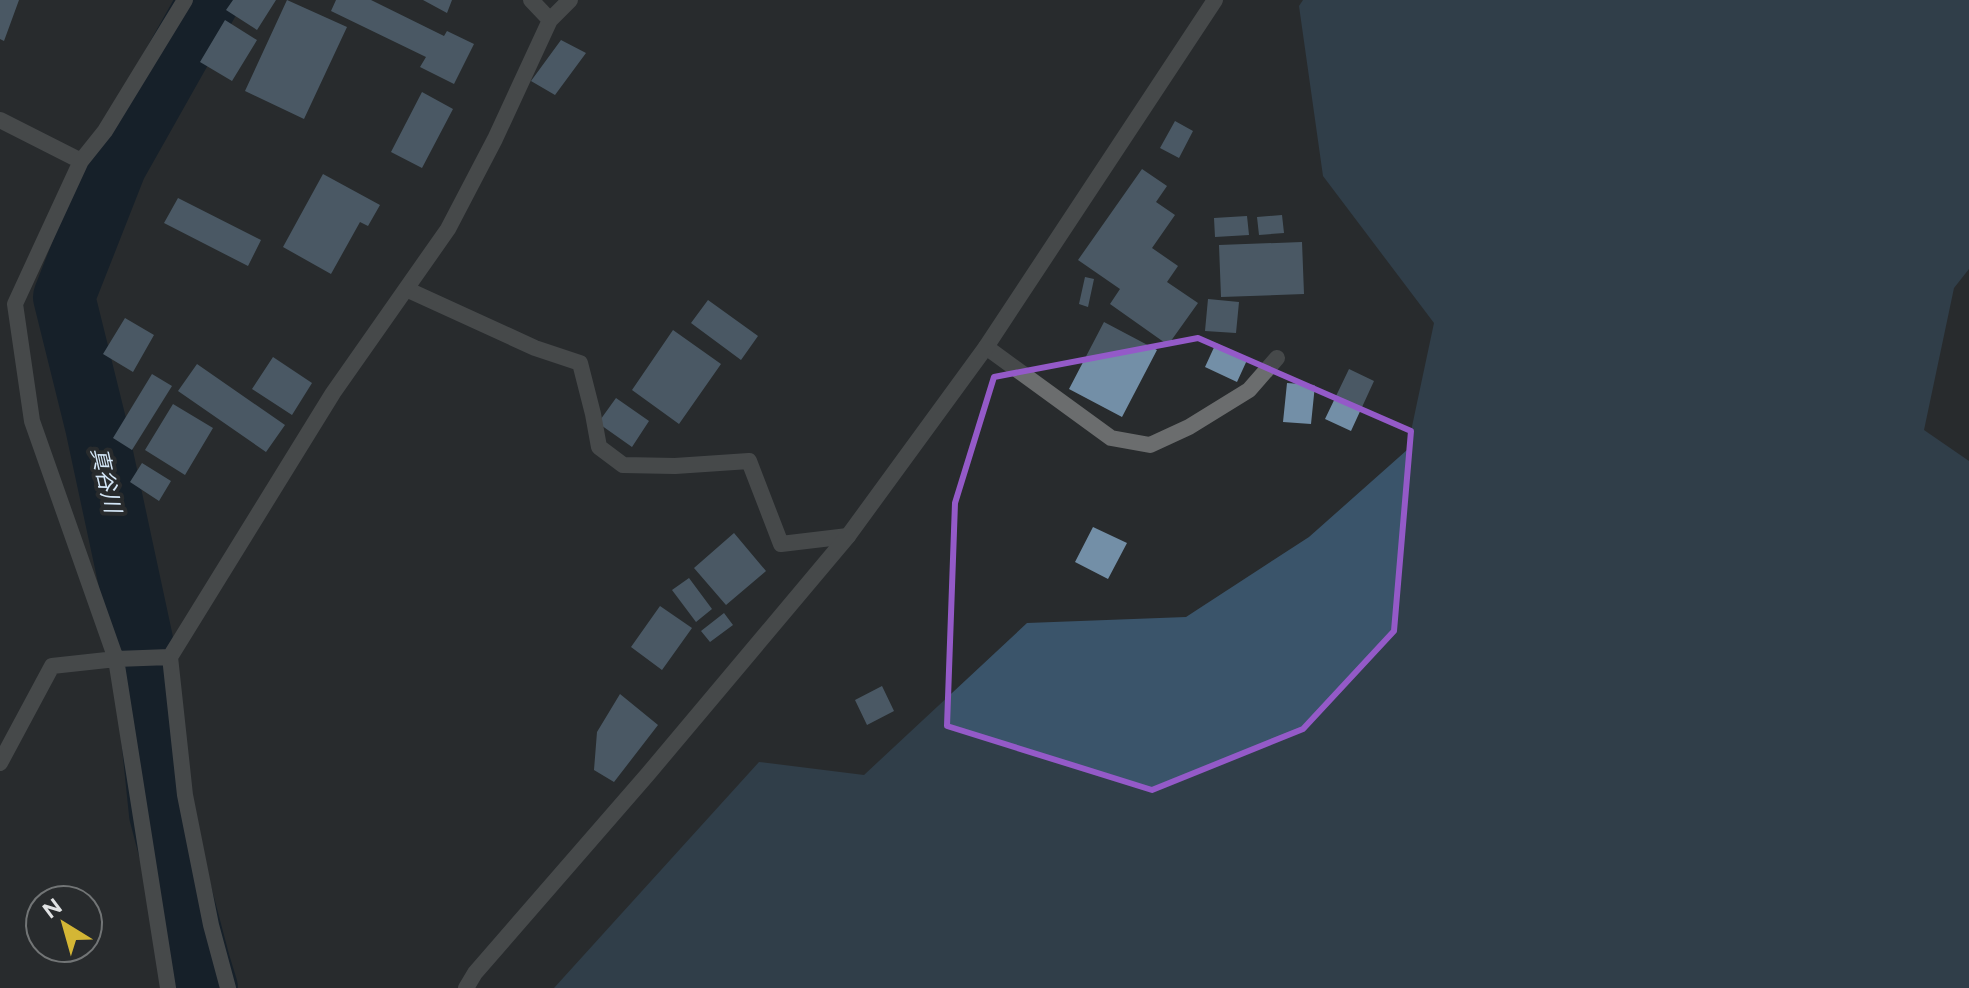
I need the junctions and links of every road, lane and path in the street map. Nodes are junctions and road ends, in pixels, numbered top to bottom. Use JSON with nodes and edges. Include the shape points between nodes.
{"nodes":[{"id":1,"x":185,"y":0,"type":"edge"},
{"id":2,"x":531,"y":0,"type":"edge"},
{"id":3,"x":570,"y":0,"type":"edge"},
{"id":4,"x":1215,"y":0,"type":"edge"},
{"id":5,"x":550,"y":20,"type":"junction"},
{"id":6,"x":0,"y":120,"type":"edge"},
{"id":7,"x":81,"y":161,"type":"junction"},
{"id":8,"x":406,"y":289,"type":"junction"},
{"id":9,"x":986,"y":347,"type":"junction"},
{"id":10,"x":1277,"y":358,"type":"dead end"},
{"id":11,"x":848,"y":536,"type":"junction"},
{"id":12,"x":170,"y":657,"type":"junction"},
{"id":13,"x":116,"y":659,"type":"junction"},
{"id":14,"x":0,"y":763,"type":"edge"},
{"id":15,"x":168,"y":988,"type":"edge"},
{"id":16,"x":228,"y":988,"type":"edge"},
{"id":17,"x":466,"y":988,"type":"edge"}],
"edges":[{"from":1,"to":7,"type":"street"},
{"from":2,"to":5,"type":"street"},
{"from":3,"to":5,"type":"street"},
{"from":4,"to":9,"type":"street"},
{"from":5,"to":8,"type":"street","via":[[448,229]]},
{"from":6,"to":7,"type":"street"},
{"from":7,"to":13,"type":"street","via":[[15,304],[32,421]]},
{"from":8,"to":11,"type":"street","via":[[580,363],[599,447],[623,465],[749,461],[781,544]]},
{"from":8,"to":12,"type":"street","via":[[333,393]]},
{"from":9,"to":10,"type":"street","via":[[1111,438],[1150,445],[1249,390]]},
{"from":9,"to":11,"type":"street"},
{"from":11,"to":17,"type":"street"},
{"from":12,"to":13,"type":"street"},
{"from":12,"to":16,"type":"street","via":[[185,795]]},
{"from":13,"to":14,"type":"street","via":[[52,666]]},
{"from":13,"to":15,"type":"street"}]}
